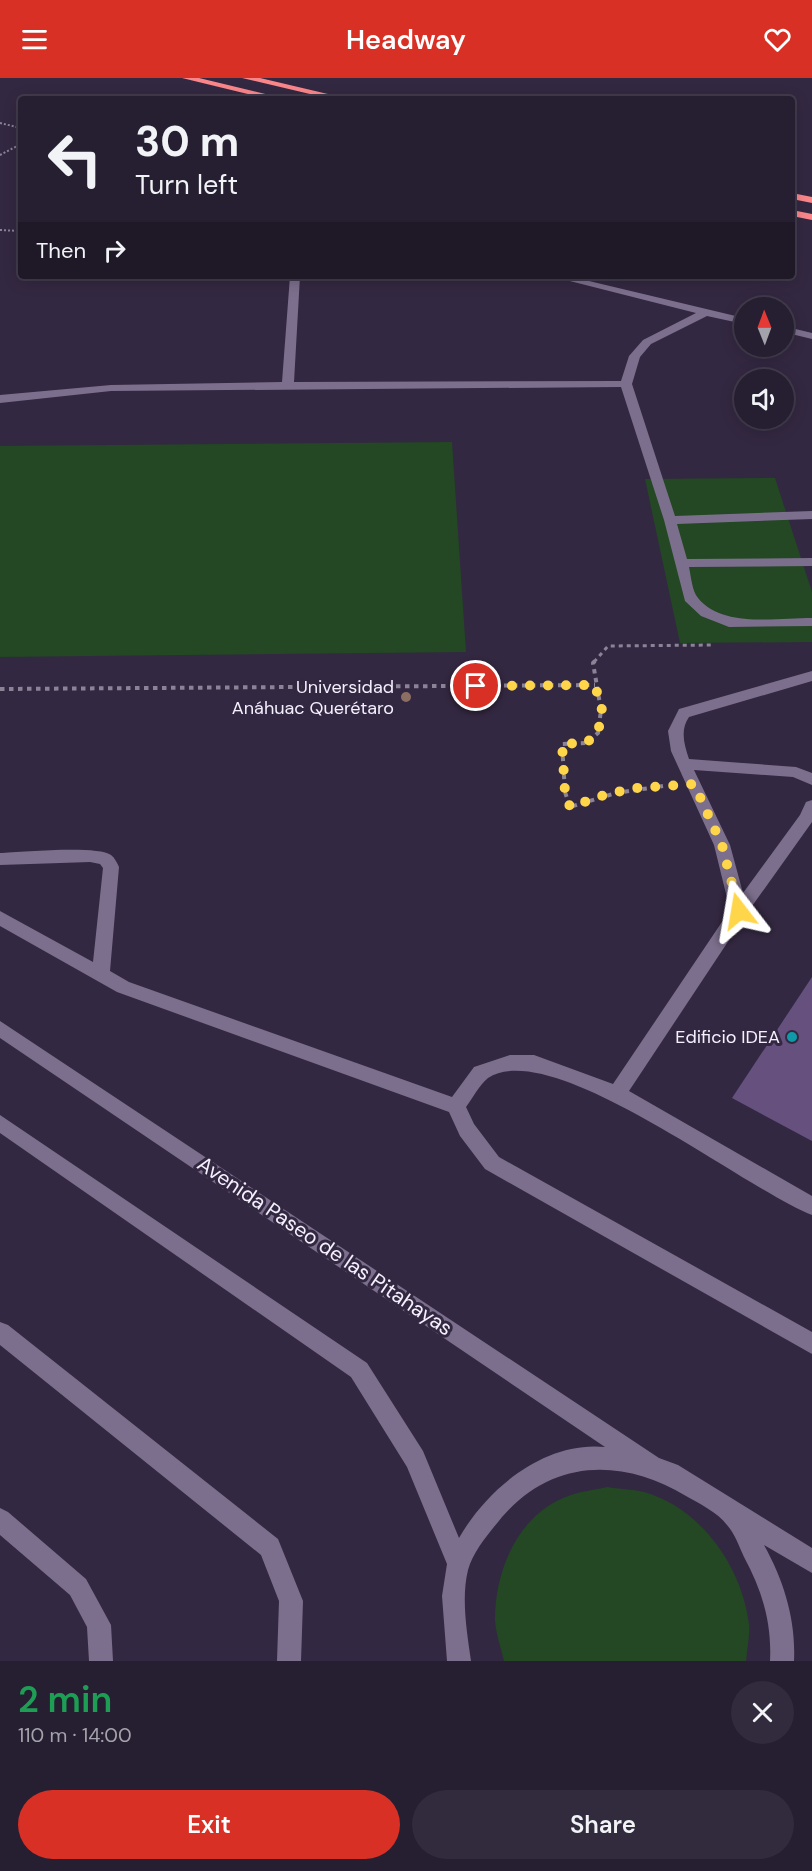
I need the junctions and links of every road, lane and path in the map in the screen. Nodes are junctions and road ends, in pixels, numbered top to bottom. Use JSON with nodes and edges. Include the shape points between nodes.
{"nodes":[{"id":1,"x":187,"y":78,"type":"edge"},
{"id":2,"x":247,"y":78,"type":"edge"},
{"id":3,"x":268,"y":96,"type":"edge"},
{"id":4,"x":330,"y":96,"type":"edge"},
{"id":5,"x":0,"y":123,"type":"edge"},
{"id":6,"x":18,"y":127,"type":"edge"},
{"id":7,"x":18,"y":146,"type":"edge"},
{"id":8,"x":0,"y":155,"type":"edge"},
{"id":9,"x":795,"y":197,"type":"edge"},
{"id":10,"x":812,"y":200,"type":"edge"},
{"id":11,"x":795,"y":214,"type":"edge"},
{"id":12,"x":812,"y":217,"type":"edge"},
{"id":13,"x":0,"y":230,"type":"edge"},
{"id":14,"x":18,"y":231,"type":"edge"},
{"id":15,"x":295,"y":279,"type":"edge"},
{"id":16,"x":567,"y":279,"type":"edge"},
{"id":17,"x":704,"y":313,"type":"junction"},
{"id":18,"x":734,"y":319,"type":"edge"},
{"id":19,"x":794,"y":332,"type":"edge"},
{"id":20,"x":812,"y":336,"type":"edge"},
{"id":21,"x":626,"y":384,"type":"junction"},
{"id":22,"x":288,"y":385,"type":"junction"},
{"id":23,"x":0,"y":399,"type":"edge"},
{"id":24,"x":812,"y":515,"type":"edge"},
{"id":25,"x":670,"y":520,"type":"junction"},
{"id":26,"x":812,"y":561,"type":"edge"},
{"id":27,"x":682,"y":563,"type":"junction"},
{"id":28,"x":812,"y":622,"type":"edge"},
{"id":29,"x":716,"y":645,"type":"dead end"},
{"id":30,"x":812,"y":676,"type":"edge"},
{"id":31,"x":595,"y":685,"type":"junction"},
{"id":32,"x":0,"y":689,"type":"edge"},
{"id":33,"x":683,"y":765,"type":"junction"},
{"id":34,"x":812,"y":780,"type":"edge"},
{"id":35,"x":694,"y":784,"type":"junction"},
{"id":36,"x":812,"y":806,"type":"edge"},
{"id":37,"x":0,"y":859,"type":"edge"},
{"id":38,"x":739,"y":911,"type":"junction"},
{"id":39,"x":0,"y":918,"type":"edge"},
{"id":40,"x":101,"y":974,"type":"junction"},
{"id":41,"x":0,"y":1028,"type":"edge"},
{"id":42,"x":617,"y":1094,"type":"junction"},
{"id":43,"x":456,"y":1106,"type":"junction"},
{"id":44,"x":0,"y":1123,"type":"edge"},
{"id":45,"x":812,"y":1206,"type":"edge"},
{"id":46,"x":0,"y":1332,"type":"edge"},
{"id":47,"x":812,"y":1344,"type":"edge"},
{"id":48,"x":650,"y":1464,"type":"junction"},
{"id":49,"x":733,"y":1513,"type":"junction"},
{"id":50,"x":0,"y":1520,"type":"edge"},
{"id":51,"x":812,"y":1562,"type":"edge"},
{"id":52,"x":458,"y":1563,"type":"junction"},
{"id":53,"x":101,"y":1661,"type":"edge"},
{"id":54,"x":289,"y":1661,"type":"edge"},
{"id":55,"x":459,"y":1661,"type":"edge"},
{"id":56,"x":782,"y":1661,"type":"edge"}],
"edges":[{"from":1,"to":3,"type":"highway"},
{"from":2,"to":4,"type":"highway"},
{"from":5,"to":6,"type":"path"},
{"from":7,"to":8,"type":"path"},
{"from":9,"to":10,"type":"highway"},
{"from":11,"to":12,"type":"highway"},
{"from":13,"to":14,"type":"path"},
{"from":15,"to":22,"type":"street"},
{"from":16,"to":17,"type":"street"},
{"from":17,"to":18,"type":"street"},
{"from":17,"to":21,"type":"street","via":[[647,342],[636,356]]},
{"from":19,"to":20,"type":"street"},
{"from":21,"to":22,"type":"street"},
{"from":21,"to":25,"type":"street"},
{"from":22,"to":23,"type":"street","via":[[111,388]]},
{"from":24,"to":25,"type":"street"},
{"from":25,"to":27,"type":"street"},
{"from":26,"to":27,"type":"street"},
{"from":27,"to":28,"type":"street","via":[[690,598],[706,613],[729,623]]},
{"from":29,"to":31,"type":"path","via":[[608,646],[593,663]]},
{"from":30,"to":33,"type":"street","via":[[684,713],[677,721],[675,742]]},
{"from":31,"to":32,"type":"path"},
{"from":31,"to":35,"type":"path","via":[[602,710],[598,733],[586,743],[562,744],[565,792],[570,807],[636,788]]},
{"from":33,"to":34,"type":"street","via":[[795,772]]},
{"from":33,"to":35,"type":"street"},
{"from":35,"to":38,"type":"street","via":[[722,845]]},
{"from":36,"to":38,"type":"street"},
{"from":37,"to":40,"type":"street","via":[[105,858],[111,867]]},
{"from":38,"to":42,"type":"street"},
{"from":39,"to":40,"type":"street"},
{"from":40,"to":43,"type":"street","via":[[123,987]]},
{"from":41,"to":48,"type":"street","name":"Avenida Paseo de las Pitahayas"},
{"from":42,"to":43,"type":"street","via":[[534,1063],[510,1063],[481,1073]]},
{"from":42,"to":45,"type":"street"},
{"from":43,"to":47,"type":"street","via":[[467,1130],[492,1163]]},
{"from":44,"to":52,"type":"street","via":[[359,1370],[416,1459]]},
{"from":46,"to":54,"type":"street","via":[[270,1547],[291,1600]]},
{"from":48,"to":49,"type":"street","via":[[685,1480]]},
{"from":48,"to":52,"type":"street","via":[[613,1457],[576,1460],[542,1470],[511,1489],[485,1516]]},
{"from":49,"to":51,"type":"street"},
{"from":49,"to":56,"type":"street","via":[[766,1572],[779,1613]]},
{"from":50,"to":53,"type":"street","via":[[78,1587],[99,1625]]},
{"from":52,"to":55,"type":"street","via":[[454,1630]]}]}
